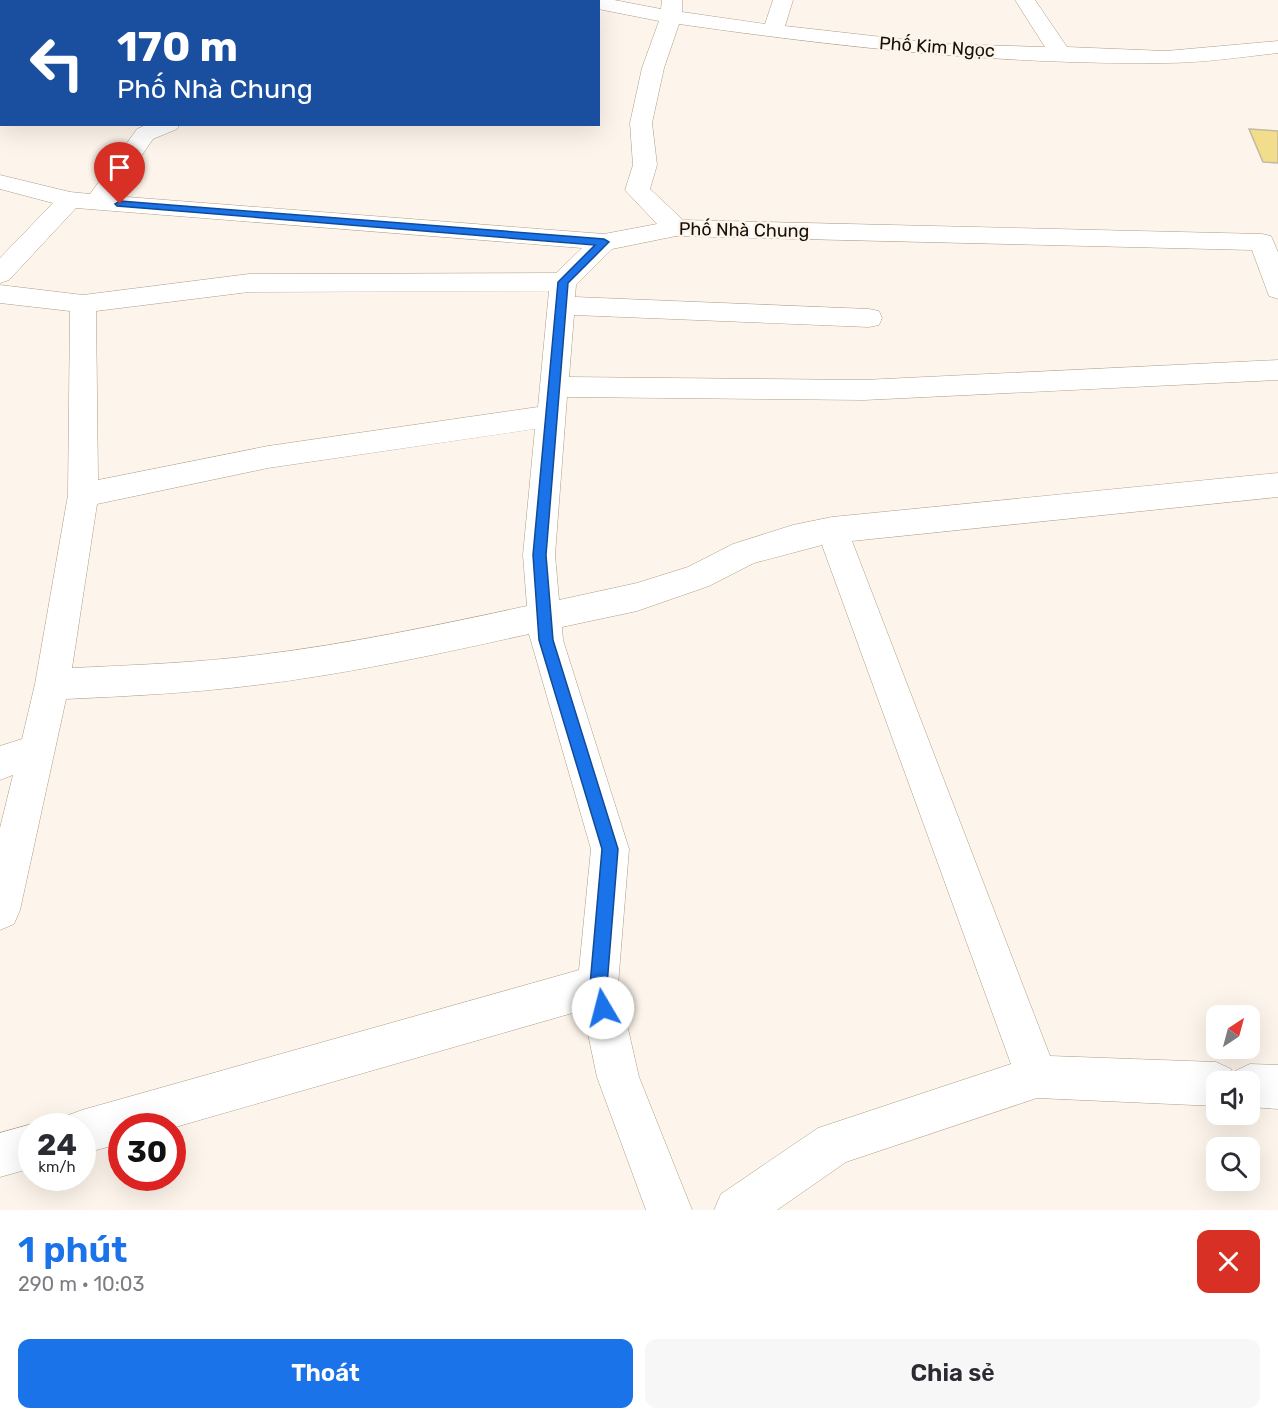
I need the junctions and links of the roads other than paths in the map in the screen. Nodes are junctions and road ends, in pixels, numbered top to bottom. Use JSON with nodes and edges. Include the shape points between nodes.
{"nodes":[{"id":1,"x":783,"y":0,"type":"edge"},
{"id":2,"x":1025,"y":0,"type":"edge"},
{"id":3,"x":600,"y":3,"type":"edge"},
{"id":4,"x":671,"y":8,"type":"edge"},
{"id":5,"x":773,"y":31,"type":"junction"},
{"id":6,"x":1278,"y":46,"type":"edge"},
{"id":7,"x":1061,"y":55,"type":"junction"},
{"id":8,"x":164,"y":126,"type":"edge"},
{"id":9,"x":0,"y":182,"type":"edge"},
{"id":10,"x":70,"y":200,"type":"junction"},
{"id":11,"x":98,"y":202,"type":"junction"},
{"id":12,"x":676,"y":228,"type":"junction"},
{"id":13,"x":604,"y":242,"type":"junction"},
{"id":14,"x":0,"y":274,"type":"edge"},
{"id":15,"x":1278,"y":290,"type":"edge"},
{"id":16,"x":0,"y":294,"type":"edge"},
{"id":17,"x":562,"y":294,"type":"junction"},
{"id":18,"x":83,"y":304,"type":"junction"},
{"id":19,"x":869,"y":318,"type":"dead end"},
{"id":20,"x":1278,"y":370,"type":"edge"},
{"id":21,"x":553,"y":402,"type":"junction"},
{"id":22,"x":1278,"y":485,"type":"edge"},
{"id":23,"x":82,"y":495,"type":"junction"},
{"id":24,"x":832,"y":530,"type":"junction"},
{"id":25,"x":544,"y":618,"type":"junction"},
{"id":26,"x":52,"y":684,"type":"junction"},
{"id":27,"x":36,"y":750,"type":"junction"},
{"id":28,"x":0,"y":763,"type":"edge"},
{"id":29,"x":0,"y":910,"type":"edge"},
{"id":30,"x":598,"y":985,"type":"junction"},
{"id":31,"x":1037,"y":1077,"type":"junction"},
{"id":32,"x":1206,"y":1084,"type":"edge"},
{"id":33,"x":1260,"y":1086,"type":"edge"},
{"id":34,"x":1278,"y":1087,"type":"edge"},
{"id":35,"x":96,"y":1128,"type":"edge"},
{"id":36,"x":18,"y":1150,"type":"edge"},
{"id":37,"x":0,"y":1155,"type":"edge"},
{"id":38,"x":669,"y":1210,"type":"edge"},
{"id":39,"x":737,"y":1210,"type":"edge"}],
"edges":[{"from":1,"to":5,"type":"street"},
{"from":2,"to":7,"type":"street"},
{"from":3,"to":4,"type":"street","name":"Phố Kim Ngọc"},
{"from":4,"to":5,"type":"street","name":"Phố Kim Ngọc"},
{"from":4,"to":12,"type":"street","via":[[641,123],[645,165],[637,190]]},
{"from":5,"to":7,"type":"street","name":"Phố Kim Ngọc","via":[[944,50]]},
{"from":6,"to":7,"type":"street","name":"Phố Kim Ngọc","via":[[1166,57]]},
{"from":8,"to":11,"type":"street","via":[[145,134]]},
{"from":9,"to":10,"type":"street","name":"Phố Nhà Chung"},
{"from":10,"to":11,"type":"street","name":"Phố Nhà Chung"},
{"from":10,"to":14,"type":"street"},
{"from":11,"to":13,"type":"street","name":"Phố Nhà Chung"},
{"from":12,"to":13,"type":"street","name":"Phố Nhà Chung"},
{"from":12,"to":15,"type":"street","name":"Phố Nhà Chung","via":[[1262,242]]},
{"from":13,"to":17,"type":"street"},
{"from":16,"to":18,"type":"street"},
{"from":17,"to":18,"type":"street","via":[[249,283]]},
{"from":17,"to":19,"type":"street"},
{"from":17,"to":21,"type":"street"},
{"from":18,"to":23,"type":"street"},
{"from":20,"to":21,"type":"street"},
{"from":21,"to":23,"type":"street"},
{"from":21,"to":25,"type":"street","via":[[539,555]]},
{"from":22,"to":24,"type":"street"},
{"from":23,"to":26,"type":"street"},
{"from":24,"to":25,"type":"street","via":[[744,553],[670,587],[638,597]]},
{"from":24,"to":31,"type":"street"},
{"from":25,"to":26,"type":"street","via":[[384,651],[259,670]]},
{"from":25,"to":30,"type":"street","via":[[546,640],[610,849]]},
{"from":26,"to":27,"type":"street"},
{"from":27,"to":28,"type":"street"},
{"from":27,"to":29,"type":"street"},
{"from":30,"to":35,"type":"street"},
{"from":30,"to":38,"type":"street","via":[[618,1077]]},
{"from":31,"to":32,"type":"street"},
{"from":31,"to":39,"type":"street","via":[[834,1144]]},
{"from":33,"to":34,"type":"street"},
{"from":36,"to":37,"type":"street"}]}
